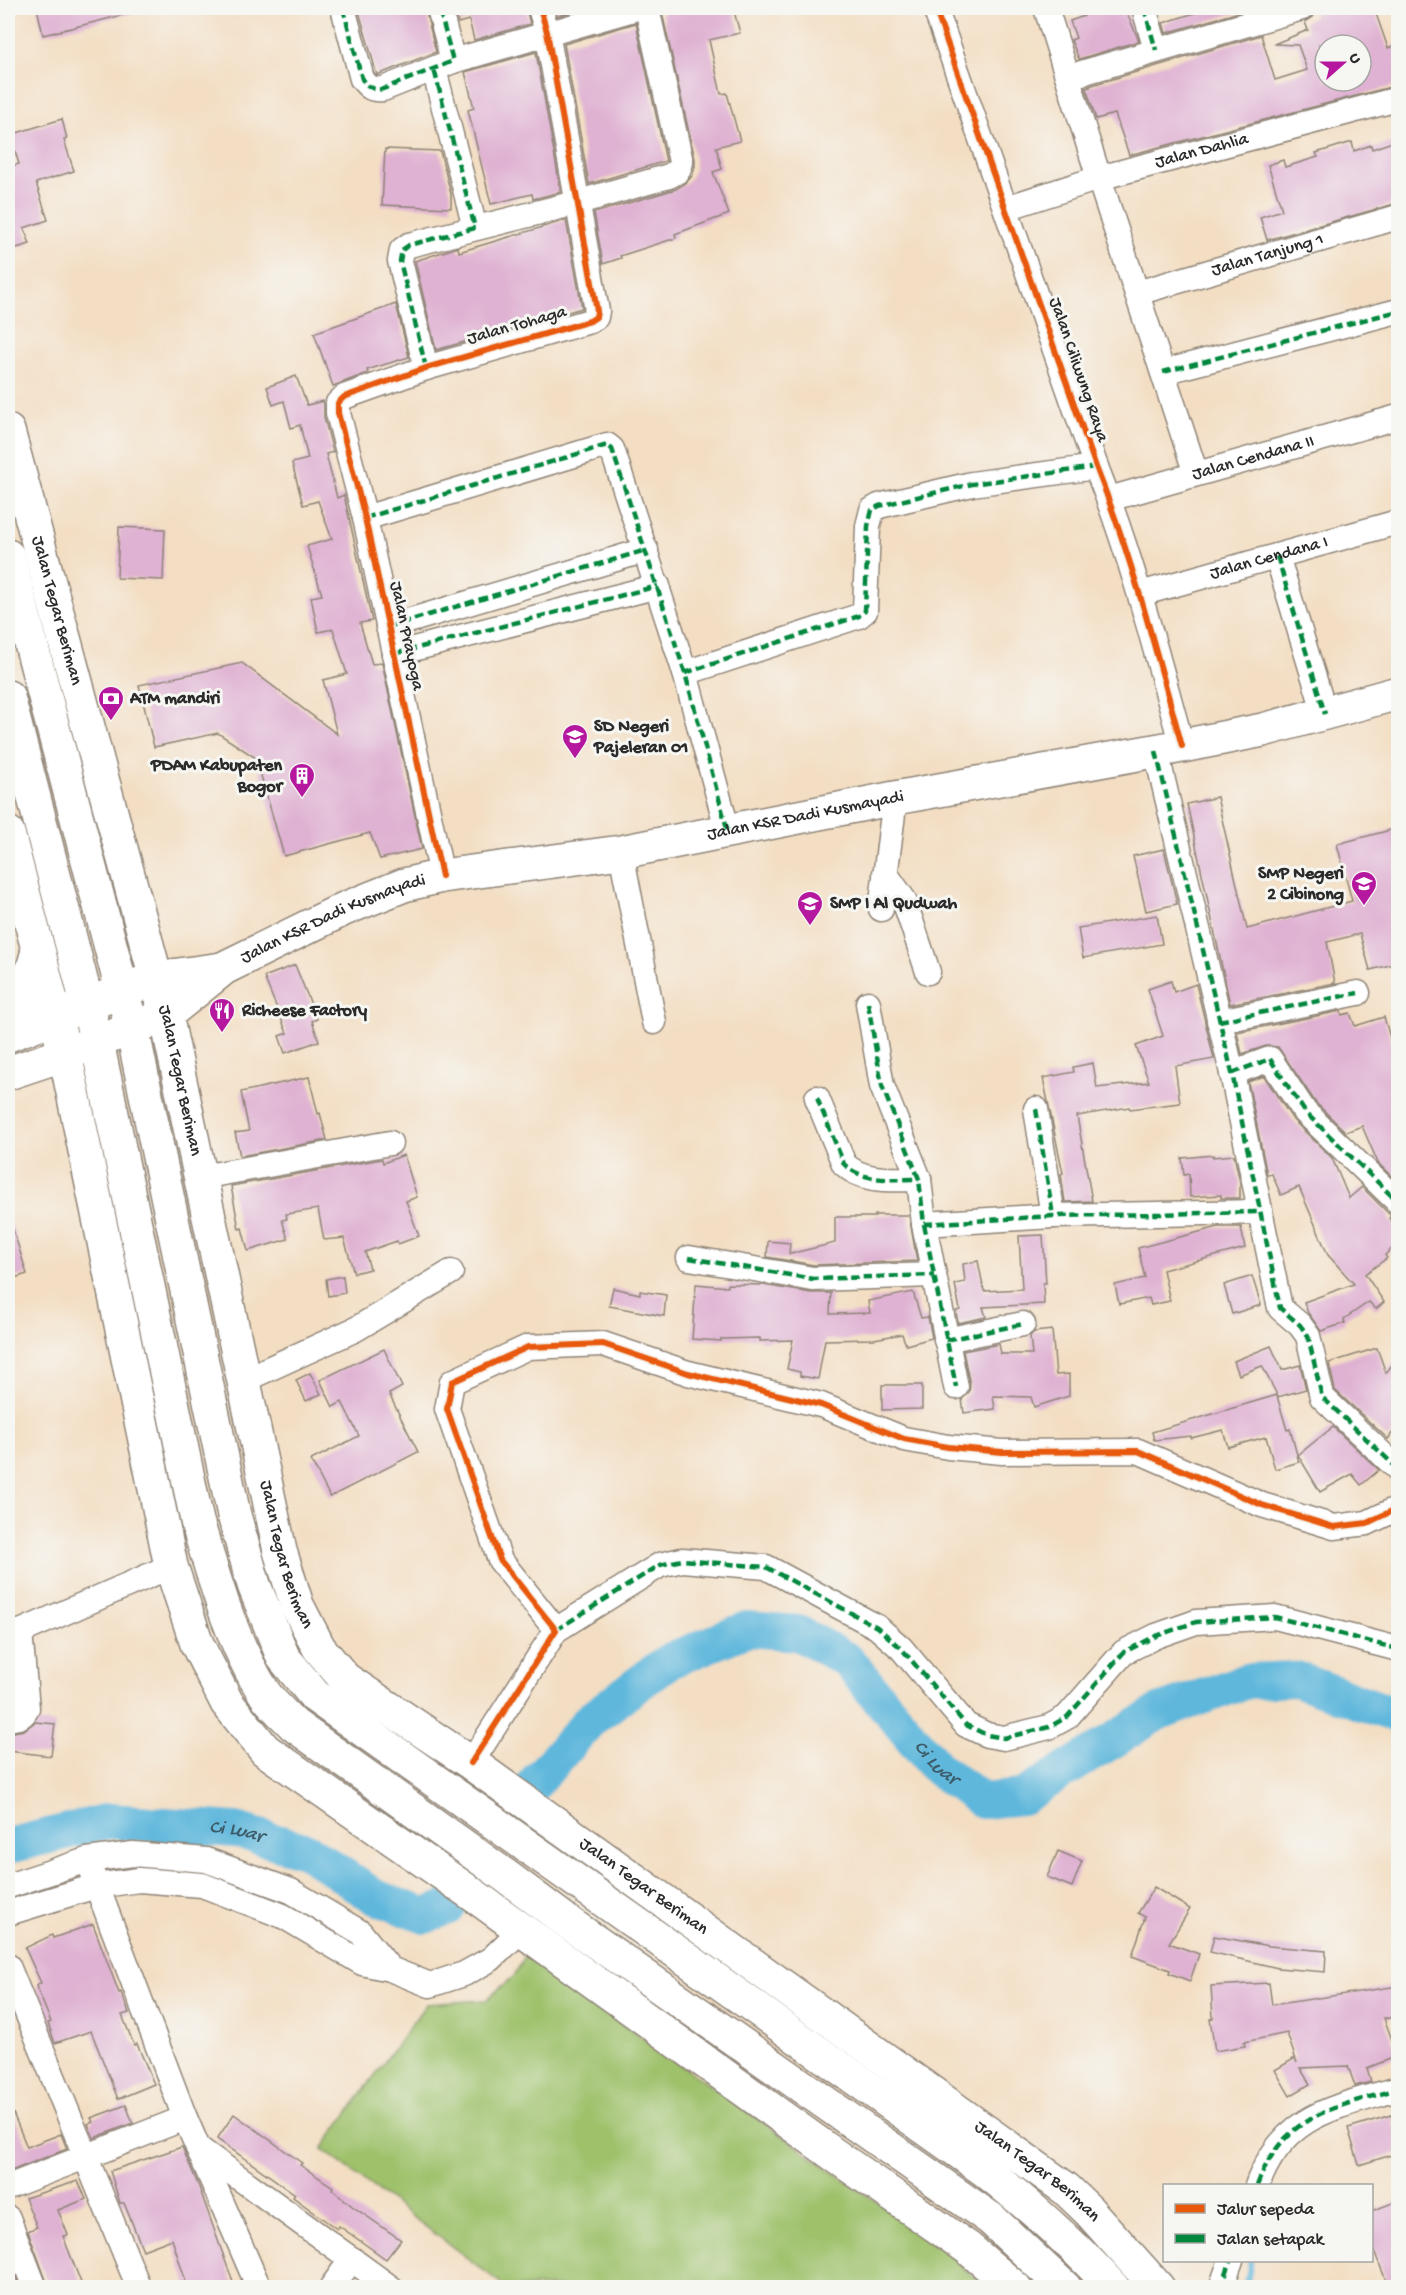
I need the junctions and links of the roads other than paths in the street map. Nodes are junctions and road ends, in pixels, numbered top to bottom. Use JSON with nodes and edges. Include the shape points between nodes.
{"nodes":[{"id":1,"x":343,"y":8,"type":"edge"},
{"id":2,"x":439,"y":8,"type":"edge"},
{"id":3,"x":540,"y":8,"type":"edge"},
{"id":4,"x":637,"y":8,"type":"edge"},
{"id":5,"x":647,"y":8,"type":"edge"},
{"id":6,"x":935,"y":8,"type":"edge"},
{"id":7,"x":1046,"y":8,"type":"edge"},
{"id":8,"x":1144,"y":8,"type":"edge"},
{"id":9,"x":1302,"y":8,"type":"edge"},
{"id":10,"x":547,"y":32,"type":"junction"},
{"id":11,"x":1156,"y":50,"type":"junction"},
{"id":12,"x":443,"y":65,"type":"junction"},
{"id":13,"x":1068,"y":77,"type":"junction"},
{"id":14,"x":1398,"y":99,"type":"edge"},
{"id":15,"x":1099,"y":178,"type":"junction"},
{"id":16,"x":578,"y":202,"type":"junction"},
{"id":17,"x":1006,"y":208,"type":"junction"},
{"id":18,"x":1398,"y":217,"type":"edge"},
{"id":19,"x":475,"y":228,"type":"junction"},
{"id":20,"x":1137,"y":293,"type":"junction"},
{"id":21,"x":1398,"y":311,"type":"edge"},
{"id":22,"x":426,"y":368,"type":"junction"},
{"id":23,"x":1163,"y":372,"type":"junction"},
{"id":24,"x":338,"y":403,"type":"joint"},
{"id":25,"x":1398,"y":417,"type":"edge"},
{"id":26,"x":8,"y":431,"type":"edge"},
{"id":27,"x":1096,"y":467,"type":"junction"},
{"id":28,"x":1196,"y":474,"type":"junction"},
{"id":29,"x":1109,"y":499,"type":"junction"},
{"id":30,"x":365,"y":518,"type":"junction"},
{"id":31,"x":1398,"y":522,"type":"edge"},
{"id":32,"x":646,"y":550,"type":"junction"},
{"id":33,"x":8,"y":556,"type":"edge"},
{"id":34,"x":1277,"y":556,"type":"junction"},
{"id":35,"x":658,"y":586,"type":"junction"},
{"id":36,"x":1140,"y":594,"type":"junction"},
{"id":37,"x":388,"y":627,"type":"junction"},
{"id":38,"x":394,"y":654,"type":"junction"},
{"id":39,"x":685,"y":673,"type":"junction"},
{"id":40,"x":1398,"y":693,"type":"edge"},
{"id":41,"x":8,"y":697,"type":"edge"},
{"id":42,"x":1325,"y":714,"type":"junction"},
{"id":43,"x":1169,"y":748,"type":"junction"},
{"id":44,"x":895,"y":798,"type":"junction"},
{"id":45,"x":728,"y":832,"type":"junction"},
{"id":46,"x":8,"y":833,"type":"edge"},
{"id":47,"x":621,"y":852,"type":"junction"},
{"id":48,"x":885,"y":873,"type":"junction"},
{"id":49,"x":442,"y":876,"type":"junction"},
{"id":50,"x":881,"y":909,"type":"dead end"},
{"id":51,"x":38,"y":951,"type":"junction"},
{"id":52,"x":224,"y":968,"type":"junction"},
{"id":53,"x":928,"y":972,"type":"dead end"},
{"id":54,"x":156,"y":978,"type":"junction"},
{"id":55,"x":123,"y":991,"type":"junction"},
{"id":56,"x":1358,"y":993,"type":"dead end"},
{"id":57,"x":868,"y":1003,"type":"dead end"},
{"id":58,"x":88,"y":1005,"type":"junction"},
{"id":59,"x":166,"y":1015,"type":"junction"},
{"id":60,"x":56,"y":1017,"type":"junction"},
{"id":61,"x":1219,"y":1021,"type":"junction"},
{"id":62,"x":654,"y":1022,"type":"dead end"},
{"id":63,"x":8,"y":1024,"type":"edge"},
{"id":64,"x":132,"y":1028,"type":"junction"},
{"id":65,"x":8,"y":1035,"type":"edge"},
{"id":66,"x":97,"y":1042,"type":"junction"},
{"id":67,"x":65,"y":1054,"type":"junction"},
{"id":68,"x":8,"y":1073,"type":"edge"},
{"id":69,"x":1232,"y":1073,"type":"junction"},
{"id":70,"x":817,"y":1098,"type":"dead end"},
{"id":71,"x":1036,"y":1109,"type":"dead end"},
{"id":72,"x":390,"y":1143,"type":"dead end"},
{"id":73,"x":201,"y":1177,"type":"junction"},
{"id":74,"x":919,"y":1179,"type":"junction"},
{"id":75,"x":1397,"y":1201,"type":"dead end"},
{"id":76,"x":1259,"y":1212,"type":"junction"},
{"id":77,"x":1053,"y":1216,"type":"junction"},
{"id":78,"x":924,"y":1224,"type":"junction"},
{"id":79,"x":689,"y":1258,"type":"dead end"},
{"id":80,"x":451,"y":1272,"type":"dead end"},
{"id":81,"x":934,"y":1275,"type":"junction"},
{"id":82,"x":1023,"y":1324,"type":"dead end"},
{"id":83,"x":946,"y":1340,"type":"junction"},
{"id":84,"x":244,"y":1380,"type":"junction"},
{"id":85,"x":956,"y":1387,"type":"dead end"},
{"id":86,"x":1398,"y":1469,"type":"edge"},
{"id":87,"x":1398,"y":1508,"type":"edge"},
{"id":88,"x":171,"y":1566,"type":"junction"},
{"id":89,"x":556,"y":1630,"type":"junction"},
{"id":90,"x":14,"y":1634,"type":"edge"},
{"id":91,"x":1398,"y":1649,"type":"edge"},
{"id":92,"x":8,"y":1719,"type":"edge"},
{"id":93,"x":471,"y":1763,"type":"junction"},
{"id":94,"x":87,"y":1860,"type":"junction"},
{"id":95,"x":8,"y":1886,"type":"edge"},
{"id":96,"x":96,"y":1886,"type":"junction"},
{"id":97,"x":589,"y":1890,"type":"junction"},
{"id":98,"x":8,"y":1913,"type":"edge"},
{"id":99,"x":566,"y":1921,"type":"junction"},
{"id":100,"x":522,"y":1929,"type":"junction"},
{"id":101,"x":8,"y":1966,"type":"edge"},
{"id":102,"x":390,"y":1969,"type":"junction"},
{"id":103,"x":897,"y":2069,"type":"junction"},
{"id":104,"x":848,"y":2075,"type":"junction"},
{"id":105,"x":1398,"y":2089,"type":"edge"},
{"id":106,"x":184,"y":2118,"type":"junction"},
{"id":107,"x":877,"y":2140,"type":"junction"},
{"id":108,"x":198,"y":2148,"type":"junction"},
{"id":109,"x":86,"y":2157,"type":"junction"},
{"id":110,"x":840,"y":2158,"type":"junction"},
{"id":111,"x":1258,"y":2184,"type":"edge"},
{"id":112,"x":8,"y":2187,"type":"edge"},
{"id":113,"x":8,"y":2218,"type":"edge"},
{"id":114,"x":352,"y":2259,"type":"junction"},
{"id":115,"x":1229,"y":2262,"type":"edge"},
{"id":116,"x":35,"y":2288,"type":"edge"},
{"id":117,"x":139,"y":2288,"type":"edge"},
{"id":118,"x":259,"y":2288,"type":"edge"},
{"id":119,"x":331,"y":2288,"type":"edge"},
{"id":120,"x":391,"y":2288,"type":"edge"},
{"id":121,"x":1015,"y":2288,"type":"edge"},
{"id":122,"x":1065,"y":2288,"type":"edge"},
{"id":123,"x":1113,"y":2288,"type":"edge"},
{"id":124,"x":1158,"y":2288,"type":"edge"},
{"id":125,"x":1221,"y":2288,"type":"edge"}],
"edges":[{"from":1,"to":12,"type":"street","via":[[362,80],[368,88],[383,89]]},
{"from":2,"to":12,"type":"street"},
{"from":3,"to":10,"type":"street"},
{"from":4,"to":10,"type":"street"},
{"from":5,"to":16,"type":"street","via":[[681,162],[678,171]]},
{"from":6,"to":17,"type":"street","name":"Jalan Ciliwung Raya"},
{"from":7,"to":13,"type":"street"},
{"from":8,"to":11,"type":"street"},
{"from":9,"to":11,"type":"street"},
{"from":10,"to":12,"type":"street"},
{"from":10,"to":16,"type":"street"},
{"from":11,"to":13,"type":"street"},
{"from":12,"to":19,"type":"street"},
{"from":13,"to":15,"type":"street"},
{"from":14,"to":15,"type":"street","name":"Jalan Dahlia"},
{"from":15,"to":17,"type":"street","name":"Jalan Dahlia"},
{"from":15,"to":20,"type":"street"},
{"from":16,"to":19,"type":"street"},
{"from":16,"to":22,"type":"street","name":"Jalan Tohaga","via":[[596,316],[590,321]]},
{"from":17,"to":27,"type":"street","name":"Jalan Ciliwung Raya"},
{"from":18,"to":20,"type":"street","name":"Jalan Tanjung 1"},
{"from":19,"to":22,"type":"street","via":[[402,250],[400,261]]},
{"from":20,"to":23,"type":"street"},
{"from":21,"to":23,"type":"street"},
{"from":22,"to":24,"type":"street","name":"Jalan Tohaga","via":[[344,397]]},
{"from":23,"to":28,"type":"street"},
{"from":24,"to":30,"type":"street","name":"Jalan Prayoga"},
{"from":25,"to":28,"type":"street","name":"Jalan Cendana II"},
{"from":26,"to":54,"type":"main road","name":"Jalan Tegar Beriman"},
{"from":27,"to":29,"type":"street","name":"Jalan Ciliwung Raya"},
{"from":27,"to":39,"type":"street","via":[[972,484],[879,506],[872,510],[868,526],[865,611]]},
{"from":28,"to":29,"type":"street","name":"Jalan Cendana II"},
{"from":29,"to":36,"type":"street","name":"Jalan Ciliwung Raya"},
{"from":30,"to":32,"type":"street","via":[[608,445],[616,456]]},
{"from":30,"to":37,"type":"street","name":"Jalan Prayoga"},
{"from":31,"to":34,"type":"street","name":"Jalan Cendana I"},
{"from":32,"to":35,"type":"street"},
{"from":32,"to":37,"type":"street"},
{"from":33,"to":55,"type":"main road","name":"Jalan Tegar Beriman"},
{"from":34,"to":36,"type":"street","name":"Jalan Cendana I"},
{"from":34,"to":42,"type":"street"},
{"from":35,"to":38,"type":"street"},
{"from":35,"to":39,"type":"street"},
{"from":36,"to":43,"type":"street","name":"Jalan Ciliwung Raya"},
{"from":37,"to":38,"type":"street","name":"Jalan Prayoga"},
{"from":38,"to":49,"type":"street","name":"Jalan Prayoga"},
{"from":39,"to":45,"type":"street"},
{"from":40,"to":42,"type":"main road","name":"Jalan KSR Dadi Kusmayadi"},
{"from":41,"to":58,"type":"main road"},
{"from":42,"to":43,"type":"main road","name":"Jalan KSR Dadi Kusmayadi"},
{"from":43,"to":44,"type":"main road","name":"Jalan KSR Dadi Kusmayadi"},
{"from":43,"to":61,"type":"street","name":"Jalan Ciliwung Raya"},
{"from":44,"to":45,"type":"main road","name":"Jalan KSR Dadi Kusmayadi"},
{"from":44,"to":48,"type":"street"},
{"from":45,"to":47,"type":"main road","name":"Jalan KSR Dadi Kusmayadi"},
{"from":46,"to":51,"type":"main road"},
{"from":47,"to":49,"type":"main road","name":"Jalan KSR Dadi Kusmayadi"},
{"from":47,"to":62,"type":"street"},
{"from":48,"to":50,"type":"street"},
{"from":48,"to":53,"type":"street","via":[[904,900]]},
{"from":49,"to":52,"type":"main road","name":"Jalan KSR Dadi Kusmayadi","via":[[404,885],[344,909]]},
{"from":51,"to":60,"type":"main road"},
{"from":51,"to":63,"type":"main road","via":[[28,985]]},
{"from":52,"to":54,"type":"main road","name":"Jalan KSR Dadi Kusmayadi"},
{"from":52,"to":59,"type":"main road","name":"Jalan KSR Dadi Kusmayadi"},
{"from":54,"to":55,"type":"main road","name":"Jalan KSR Dadi Kusmayadi"},
{"from":54,"to":59,"type":"main road","name":"Jalan Tegar Beriman"},
{"from":55,"to":58,"type":"main road","name":"Jalan KSR Dadi Kusmayadi"},
{"from":55,"to":64,"type":"main road","name":"Jalan Tegar Beriman"},
{"from":56,"to":61,"type":"street"},
{"from":57,"to":74,"type":"street","via":[[882,1086]]},
{"from":58,"to":60,"type":"main road","name":"Jalan KSR Dadi Kusmayadi"},
{"from":58,"to":66,"type":"main road"},
{"from":59,"to":64,"type":"main road","name":"Jalan KSR Dadi Kusmayadi"},
{"from":59,"to":73,"type":"main road","name":"Jalan Tegar Beriman"},
{"from":60,"to":65,"type":"main road","name":"Jalan KSR Dadi Kusmayadi"},
{"from":60,"to":67,"type":"main road"},
{"from":61,"to":69,"type":"street","name":"Jalan Ciliwung Raya"},
{"from":64,"to":66,"type":"main road","name":"Jalan KSR Dadi Kusmayadi"},
{"from":64,"to":97,"type":"main road","name":"Jalan Tegar Beriman","via":[[234,1515],[254,1585],[283,1657],[315,1696]]},
{"from":66,"to":67,"type":"main road","name":"Jalan KSR Dadi Kusmayadi"},
{"from":66,"to":99,"type":"main road","via":[[197,1521],[218,1590],[261,1686],[294,1725]]},
{"from":67,"to":68,"type":"main road","name":"Jalan KSR Dadi Kusmayadi"},
{"from":67,"to":88,"type":"main road"},
{"from":69,"to":75,"type":"street","via":[[1270,1059],[1305,1113]]},
{"from":69,"to":76,"type":"street","name":"Jalan Ciliwung Raya"},
{"from":70,"to":74,"type":"street","via":[[850,1170],[880,1179]]},
{"from":71,"to":77,"type":"street"},
{"from":72,"to":73,"type":"street"},
{"from":73,"to":84,"type":"main road","name":"Jalan Tegar Beriman"},
{"from":74,"to":78,"type":"street"},
{"from":76,"to":77,"type":"street"},
{"from":76,"to":86,"type":"street","name":"Jalan Ciliwung Raya","via":[[1280,1308],[1308,1336],[1322,1397]]},
{"from":77,"to":78,"type":"street"},
{"from":78,"to":81,"type":"street"},
{"from":79,"to":81,"type":"street","via":[[813,1279]]},
{"from":80,"to":84,"type":"street","via":[[356,1329]]},
{"from":81,"to":83,"type":"street"},
{"from":82,"to":83,"type":"street"},
{"from":83,"to":85,"type":"street"},
{"from":84,"to":93,"type":"main road","name":"Jalan Tegar Beriman","via":[[280,1551],[297,1605],[319,1648],[345,1679]]},
{"from":87,"to":89,"type":"street","via":[[1367,1523],[1334,1527],[1262,1505],[1138,1451],[1002,1452],[948,1447],[904,1438],[821,1405],[688,1373],[603,1344],[528,1347],[452,1382],[447,1409],[500,1560]]},
{"from":88,"to":90,"type":"street"},
{"from":88,"to":100,"type":"main road","via":[[202,1654],[227,1703],[265,1750]]},
{"from":89,"to":91,"type":"street","via":[[660,1565],[682,1560],[766,1567],[877,1627],[901,1648],[966,1725],[1004,1738],[1049,1727],[1066,1717],[1124,1652],[1196,1622],[1275,1617]]},
{"from":89,"to":93,"type":"street"},
{"from":90,"to":92,"type":"street","via":[[27,1708],[20,1717]]},
{"from":93,"to":103,"type":"main road","name":"Jalan Tegar Beriman"},
{"from":94,"to":95,"type":"street"},
{"from":94,"to":96,"type":"street"},
{"from":94,"to":102,"type":"street","via":[[133,1854],[206,1860],[291,1891],[360,1932]]},
{"from":96,"to":98,"type":"street"},
{"from":96,"to":102,"type":"street","via":[[139,1880],[202,1885],[283,1916],[362,1963]]},
{"from":96,"to":106,"type":"street"},
{"from":97,"to":99,"type":"main road"},
{"from":97,"to":104,"type":"main road","name":"Jalan Tegar Beriman"},
{"from":99,"to":107,"type":"main road"},
{"from":100,"to":102,"type":"street","via":[[491,1959],[464,1974],[430,1985]]},
{"from":100,"to":110,"type":"main road"},
{"from":101,"to":109,"type":"street"},
{"from":103,"to":104,"type":"main road"},
{"from":103,"to":124,"type":"main road","name":"Jalan Tegar Beriman","via":[[1066,2189]]},
{"from":104,"to":123,"type":"main road","name":"Jalan Tegar Beriman","via":[[1019,2197],[1071,2243]]},
{"from":105,"to":111,"type":"street","via":[[1308,2118],[1289,2132],[1265,2164]]},
{"from":106,"to":108,"type":"street"},
{"from":106,"to":109,"type":"street"},
{"from":107,"to":110,"type":"main road"},
{"from":107,"to":122,"type":"main road","via":[[991,2219]]},
{"from":108,"to":114,"type":"street"},
{"from":108,"to":118,"type":"street"},
{"from":109,"to":112,"type":"street"},
{"from":109,"to":117,"type":"street"},
{"from":110,"to":121,"type":"main road","via":[[968,2248]]},
{"from":113,"to":116,"type":"street"},
{"from":114,"to":119,"type":"street"},
{"from":114,"to":120,"type":"street"},
{"from":115,"to":125,"type":"street"}]}
